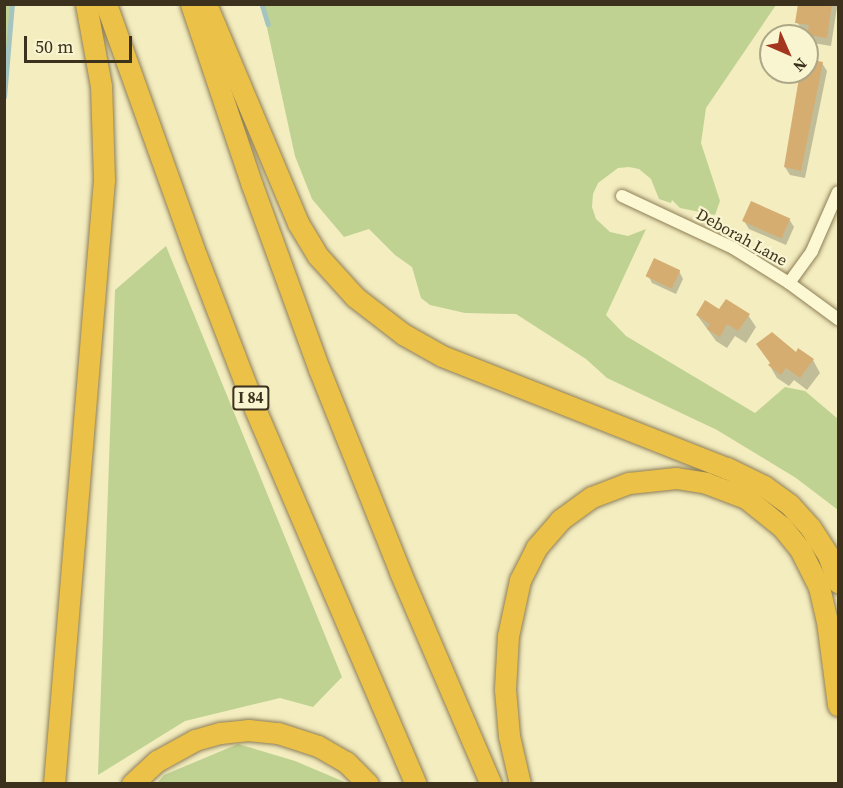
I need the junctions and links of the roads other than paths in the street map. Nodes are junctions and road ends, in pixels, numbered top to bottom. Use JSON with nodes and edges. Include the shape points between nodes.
{"nodes":[{"id":1,"x":86,"y":4,"type":"edge"},
{"id":2,"x":106,"y":4,"type":"edge"},
{"id":3,"x":191,"y":4,"type":"edge"},
{"id":4,"x":206,"y":4,"type":"edge"},
{"id":5,"x":838,"y":192,"type":"edge"},
{"id":6,"x":622,"y":196,"type":"dead end"},
{"id":7,"x":789,"y":283,"type":"junction"},
{"id":8,"x":838,"y":319,"type":"edge"},
{"id":9,"x":838,"y":582,"type":"edge"},
{"id":10,"x":838,"y":705,"type":"edge"},
{"id":11,"x":54,"y":783,"type":"edge"},
{"id":12,"x":132,"y":783,"type":"edge"},
{"id":13,"x":368,"y":783,"type":"edge"},
{"id":14,"x":416,"y":783,"type":"edge"},
{"id":15,"x":491,"y":783,"type":"edge"},
{"id":16,"x":520,"y":783,"type":"edge"}],
"edges":[{"from":1,"to":11,"type":"highway","via":[[101,86],[104,180]]},
{"from":2,"to":14,"type":"highway","number":"I 84","via":[[247,387]]},
{"from":3,"to":15,"type":"highway","via":[[319,369],[400,572]]},
{"from":4,"to":9,"type":"highway","via":[[298,222],[324,262],[355,297],[404,334],[442,356],[764,486],[790,505],[810,527],[828,555]]},
{"from":5,"to":7,"type":"street","via":[[812,251]]},
{"from":6,"to":7,"type":"street","name":"Deborah Lane","via":[[705,233]]},
{"from":7,"to":8,"type":"street","name":"Deborah Lane"},
{"from":10,"to":16,"type":"highway","via":[[819,587],[800,549],[782,527],[752,502],[722,487],[676,478],[629,483],[592,497],[560,520],[536,548],[520,580],[508,636],[505,688],[509,736]]},
{"from":12,"to":13,"type":"highway","via":[[157,761],[195,740],[248,730],[278,733],[318,746],[346,762]]}]}
